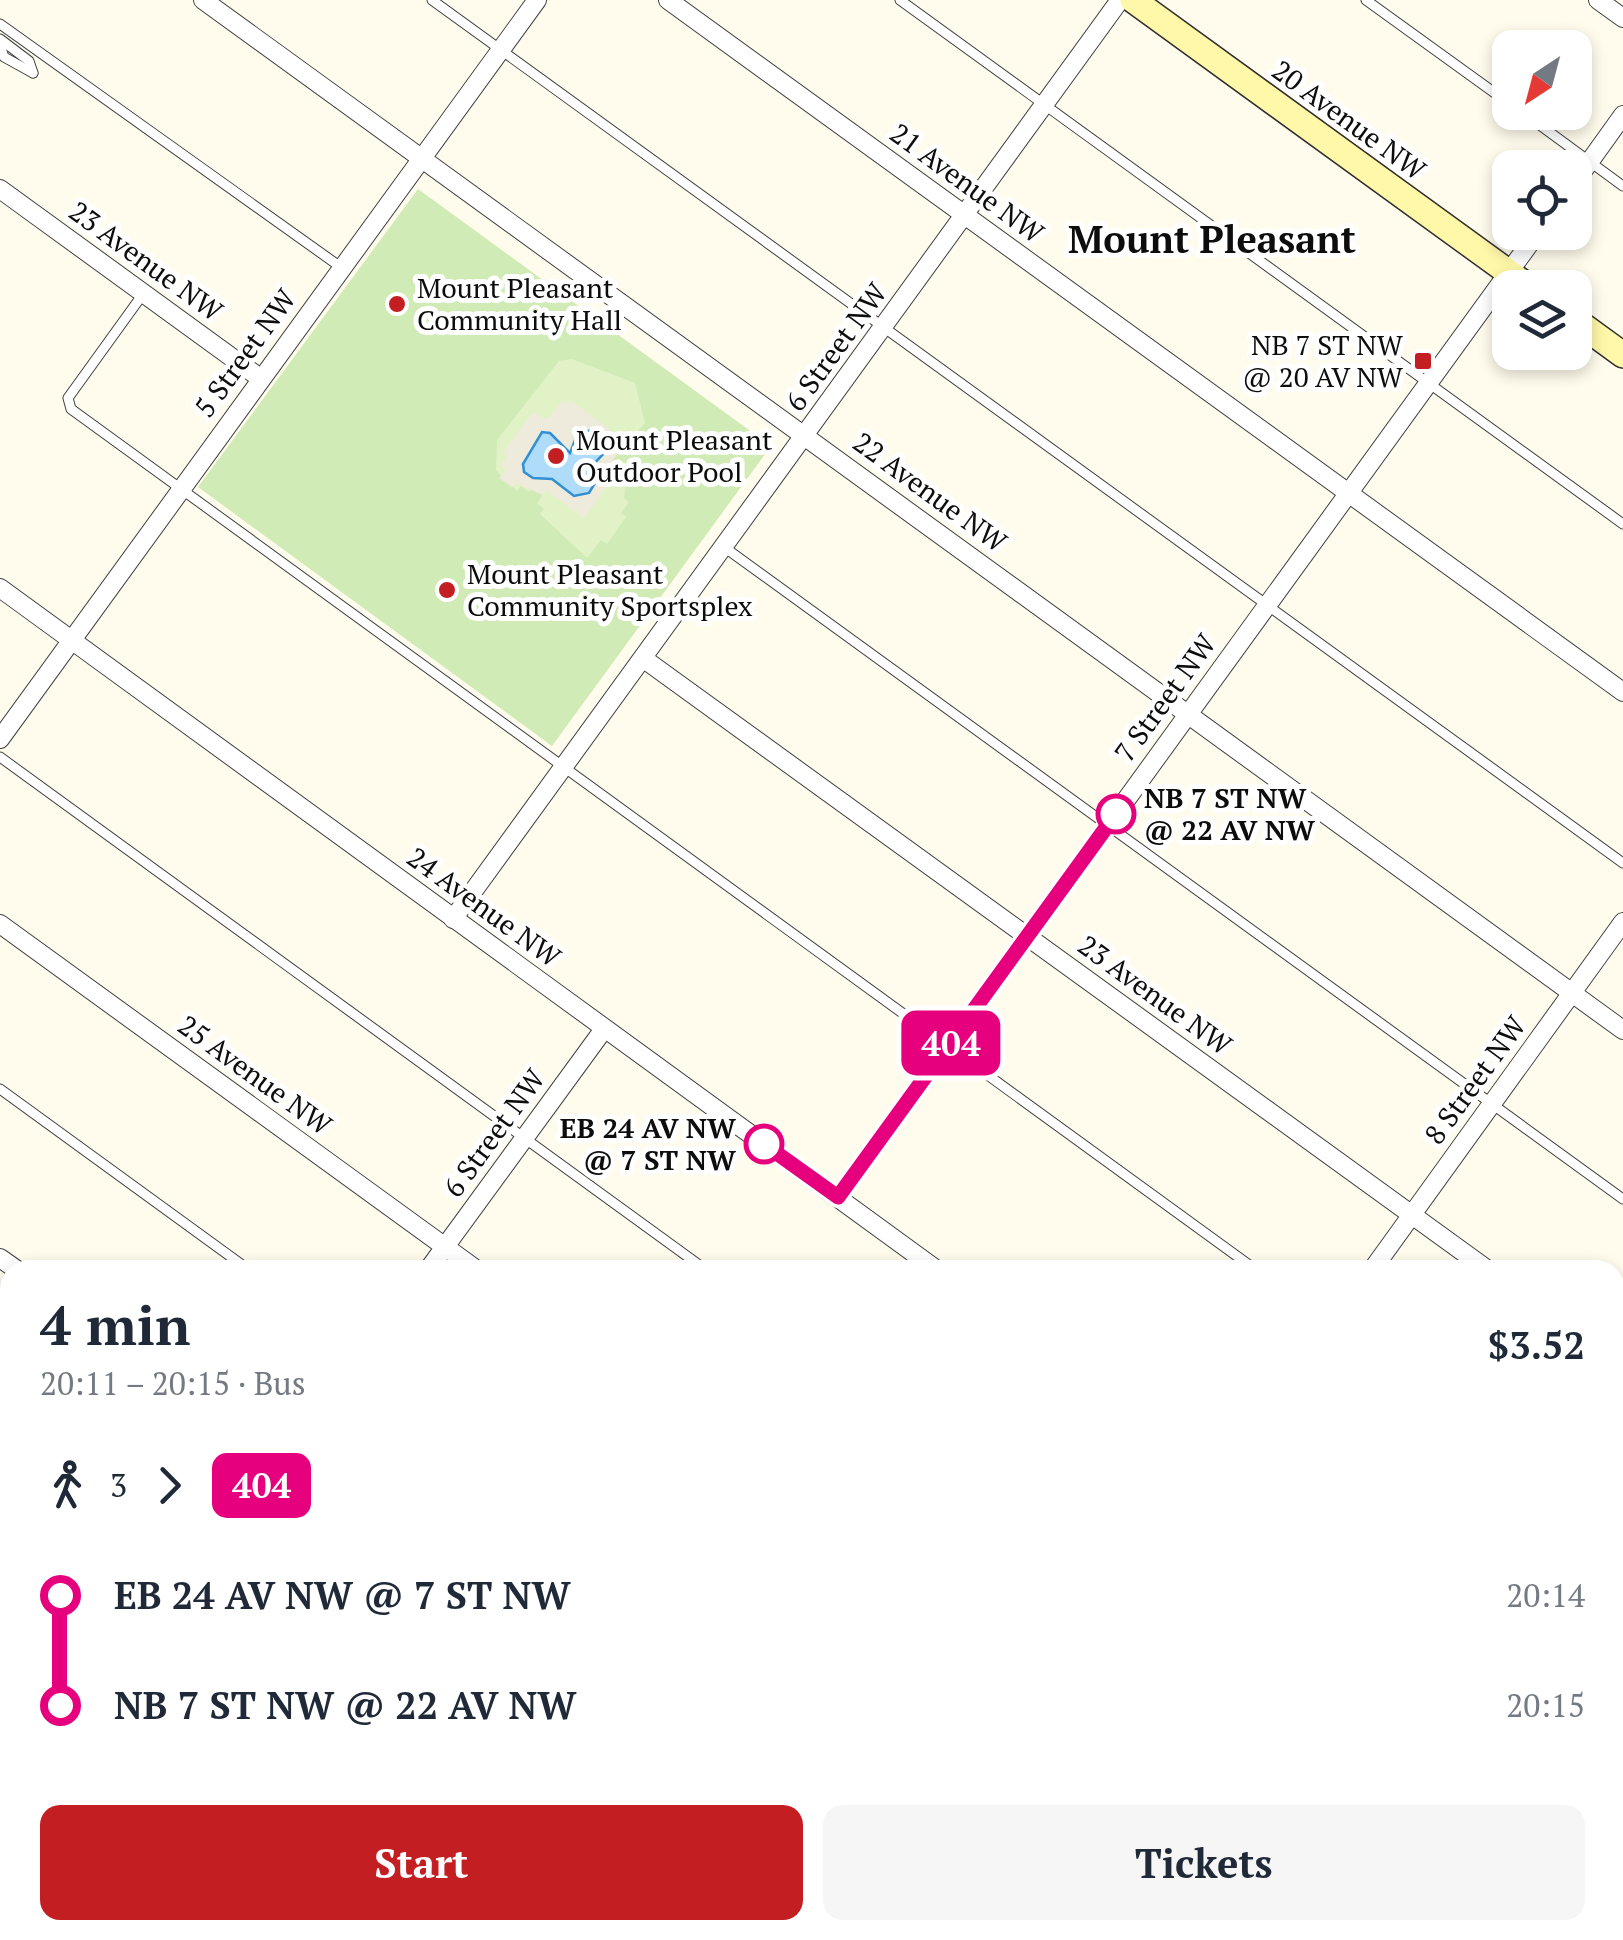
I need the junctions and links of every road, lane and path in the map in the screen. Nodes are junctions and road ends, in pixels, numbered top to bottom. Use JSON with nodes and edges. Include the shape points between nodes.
{"nodes":[{"id":1,"x":203,"y":0,"type":"edge"},
{"id":2,"x":432,"y":0,"type":"edge"},
{"id":3,"x":536,"y":0,"type":"edge"},
{"id":4,"x":668,"y":0,"type":"edge"},
{"id":5,"x":900,"y":0,"type":"edge"},
{"id":6,"x":1120,"y":0,"type":"edge"},
{"id":7,"x":1133,"y":0,"type":"edge"},
{"id":8,"x":1366,"y":0,"type":"edge"},
{"id":9,"x":1598,"y":0,"type":"edge"},
{"id":10,"x":1623,"y":18,"type":"edge"},
{"id":11,"x":0,"y":24,"type":"edge"},
{"id":12,"x":0,"y":42,"type":"edge"},
{"id":13,"x":500,"y":50,"type":"junction"},
{"id":14,"x":33,"y":73,"type":"dead end"},
{"id":15,"x":1492,"y":91,"type":"edge"},
{"id":16,"x":1046,"y":105,"type":"junction"},
{"id":17,"x":1623,"y":115,"type":"edge"},
{"id":18,"x":1546,"y":130,"type":"edge"},
{"id":19,"x":1574,"y":150,"type":"edge"},
{"id":20,"x":1592,"y":159,"type":"edge"},
{"id":21,"x":422,"y":160,"type":"junction"},
{"id":22,"x":1592,"y":163,"type":"edge"},
{"id":23,"x":1623,"y":186,"type":"edge"},
{"id":24,"x":0,"y":190,"type":"edge"},
{"id":25,"x":964,"y":216,"type":"junction"},
{"id":26,"x":342,"y":268,"type":"junction"},
{"id":27,"x":1505,"y":270,"type":"edge"},
{"id":28,"x":143,"y":294,"type":"junction"},
{"id":29,"x":1492,"y":311,"type":"edge"},
{"id":30,"x":884,"y":326,"type":"junction"},
{"id":31,"x":1592,"y":332,"type":"edge"},
{"id":32,"x":1623,"y":355,"type":"edge"},
{"id":33,"x":260,"y":378,"type":"junction"},
{"id":34,"x":1428,"y":383,"type":"junction"},
{"id":35,"x":806,"y":436,"type":"junction"},
{"id":36,"x":181,"y":489,"type":"junction"},
{"id":37,"x":1348,"y":493,"type":"junction"},
{"id":38,"x":1623,"y":524,"type":"edge"},
{"id":39,"x":724,"y":547,"type":"junction"},
{"id":40,"x":0,"y":588,"type":"edge"},
{"id":41,"x":1268,"y":604,"type":"junction"},
{"id":42,"x":72,"y":641,"type":"junction"},
{"id":43,"x":644,"y":658,"type":"junction"},
{"id":44,"x":1623,"y":692,"type":"edge"},
{"id":45,"x":1187,"y":715,"type":"junction"},
{"id":46,"x":0,"y":739,"type":"edge"},
{"id":47,"x":0,"y":757,"type":"edge"},
{"id":48,"x":565,"y":767,"type":"junction"},
{"id":49,"x":1108,"y":825,"type":"junction"},
{"id":50,"x":1623,"y":863,"type":"edge"},
{"id":51,"x":453,"y":918,"type":"junction"},
{"id":52,"x":1623,"y":922,"type":"edge"},
{"id":53,"x":0,"y":924,"type":"edge"},
{"id":54,"x":1028,"y":936,"type":"junction"},
{"id":55,"x":1572,"y":993,"type":"junction"},
{"id":56,"x":604,"y":1029,"type":"junction"},
{"id":57,"x":1623,"y":1030,"type":"edge"},
{"id":58,"x":948,"y":1046,"type":"junction"},
{"id":59,"x":0,"y":1090,"type":"edge"},
{"id":60,"x":1491,"y":1104,"type":"junction"},
{"id":61,"x":525,"y":1137,"type":"junction"},
{"id":62,"x":838,"y":1197,"type":"junction"},
{"id":63,"x":1623,"y":1199,"type":"edge"},
{"id":64,"x":1412,"y":1215,"type":"junction"},
{"id":65,"x":444,"y":1246,"type":"junction"},
{"id":66,"x":235,"y":1260,"type":"edge"},
{"id":67,"x":435,"y":1260,"type":"edge"},
{"id":68,"x":463,"y":1260,"type":"edge"},
{"id":69,"x":692,"y":1260,"type":"edge"},
{"id":70,"x":923,"y":1260,"type":"edge"},
{"id":71,"x":1242,"y":1260,"type":"edge"},
{"id":72,"x":1379,"y":1260,"type":"edge"},
{"id":73,"x":1474,"y":1260,"type":"edge"}],
"edges":[{"from":1,"to":21,"type":"street","name":"22 Avenue NW"},
{"from":2,"to":13,"type":"lane"},
{"from":3,"to":13,"type":"street","name":"5 Street NW"},
{"from":4,"to":25,"type":"street","name":"21 Avenue NW"},
{"from":5,"to":16,"type":"lane"},
{"from":6,"to":16,"type":"street","name":"6 Street NW"},
{"from":7,"to":27,"type":"street","name":"20 Avenue NW"},
{"from":8,"to":15,"type":"lane"},
{"from":9,"to":10,"type":"street"},
{"from":11,"to":26,"type":"lane"},
{"from":12,"to":14,"type":"lane","via":[[4,57]]},
{"from":13,"to":21,"type":"street","name":"5 Street NW"},
{"from":13,"to":30,"type":"lane"},
{"from":16,"to":25,"type":"street","name":"6 Street NW"},
{"from":16,"to":34,"type":"lane"},
{"from":17,"to":20,"type":"street"},
{"from":18,"to":19,"type":"lane"},
{"from":21,"to":26,"type":"street","name":"5 Street NW"},
{"from":21,"to":35,"type":"street","name":"22 Avenue NW"},
{"from":22,"to":23,"type":"lane"},
{"from":24,"to":28,"type":"street","name":"23 Avenue NW"},
{"from":25,"to":30,"type":"street","name":"6 Street NW"},
{"from":25,"to":37,"type":"street","name":"21 Avenue NW"},
{"from":26,"to":33,"type":"street","name":"5 Street NW"},
{"from":28,"to":33,"type":"street","name":"23 Avenue NW"},
{"from":28,"to":36,"type":"lane","via":[[68,404]]},
{"from":29,"to":34,"type":"street","name":"7 Street NW"},
{"from":30,"to":35,"type":"street","name":"6 Street NW"},
{"from":30,"to":41,"type":"lane"},
{"from":31,"to":32,"type":"street"},
{"from":33,"to":36,"type":"street","name":"5 Street NW"},
{"from":34,"to":37,"type":"street","name":"7 Street NW"},
{"from":34,"to":38,"type":"lane"},
{"from":35,"to":39,"type":"street","name":"6 Street NW"},
{"from":35,"to":45,"type":"street","name":"22 Avenue NW"},
{"from":36,"to":42,"type":"street","name":"5 Street NW"},
{"from":36,"to":48,"type":"lane"},
{"from":37,"to":41,"type":"street","name":"7 Street NW"},
{"from":37,"to":44,"type":"street","name":"21 Avenue NW"},
{"from":39,"to":43,"type":"street","name":"6 Street NW"},
{"from":39,"to":49,"type":"lane"},
{"from":40,"to":42,"type":"street","name":"24 Avenue NW"},
{"from":41,"to":45,"type":"street","name":"7 Street NW"},
{"from":41,"to":50,"type":"lane"},
{"from":42,"to":46,"type":"street","name":"5 Street NW"},
{"from":42,"to":51,"type":"street","name":"24 Avenue NW"},
{"from":43,"to":48,"type":"street","name":"6 Street NW"},
{"from":43,"to":54,"type":"street","name":"23 Avenue NW"},
{"from":45,"to":49,"type":"street","name":"7 Street NW"},
{"from":45,"to":55,"type":"street","name":"22 Avenue NW"},
{"from":47,"to":61,"type":"lane"},
{"from":48,"to":51,"type":"street","name":"6 Street NW"},
{"from":48,"to":58,"type":"lane"},
{"from":49,"to":54,"type":"street","name":"7 Street NW"},
{"from":49,"to":60,"type":"lane"},
{"from":51,"to":56,"type":"street","name":"24 Avenue NW"},
{"from":52,"to":55,"type":"street","name":"8 Street NW"},
{"from":53,"to":65,"type":"street","name":"25 Avenue NW"},
{"from":54,"to":58,"type":"street","name":"7 Street NW"},
{"from":54,"to":64,"type":"street","name":"23 Avenue NW"},
{"from":55,"to":57,"type":"street","name":"22 Avenue NW"},
{"from":55,"to":60,"type":"street","name":"8 Street NW"},
{"from":56,"to":61,"type":"street","name":"6 Street NW"},
{"from":56,"to":62,"type":"street","name":"24 Avenue NW"},
{"from":58,"to":62,"type":"street","name":"7 Street NW"},
{"from":58,"to":71,"type":"lane"},
{"from":59,"to":66,"type":"lane"},
{"from":60,"to":63,"type":"lane"},
{"from":60,"to":64,"type":"street","name":"8 Street NW"},
{"from":61,"to":65,"type":"street","name":"6 Street NW"},
{"from":61,"to":69,"type":"lane"},
{"from":62,"to":70,"type":"street","name":"24 Avenue NW"},
{"from":64,"to":72,"type":"street","name":"8 Street NW"},
{"from":64,"to":73,"type":"street","name":"23 Avenue NW"},
{"from":65,"to":67,"type":"street","name":"6 Street NW"},
{"from":65,"to":68,"type":"street","name":"25 Avenue NW"}]}
